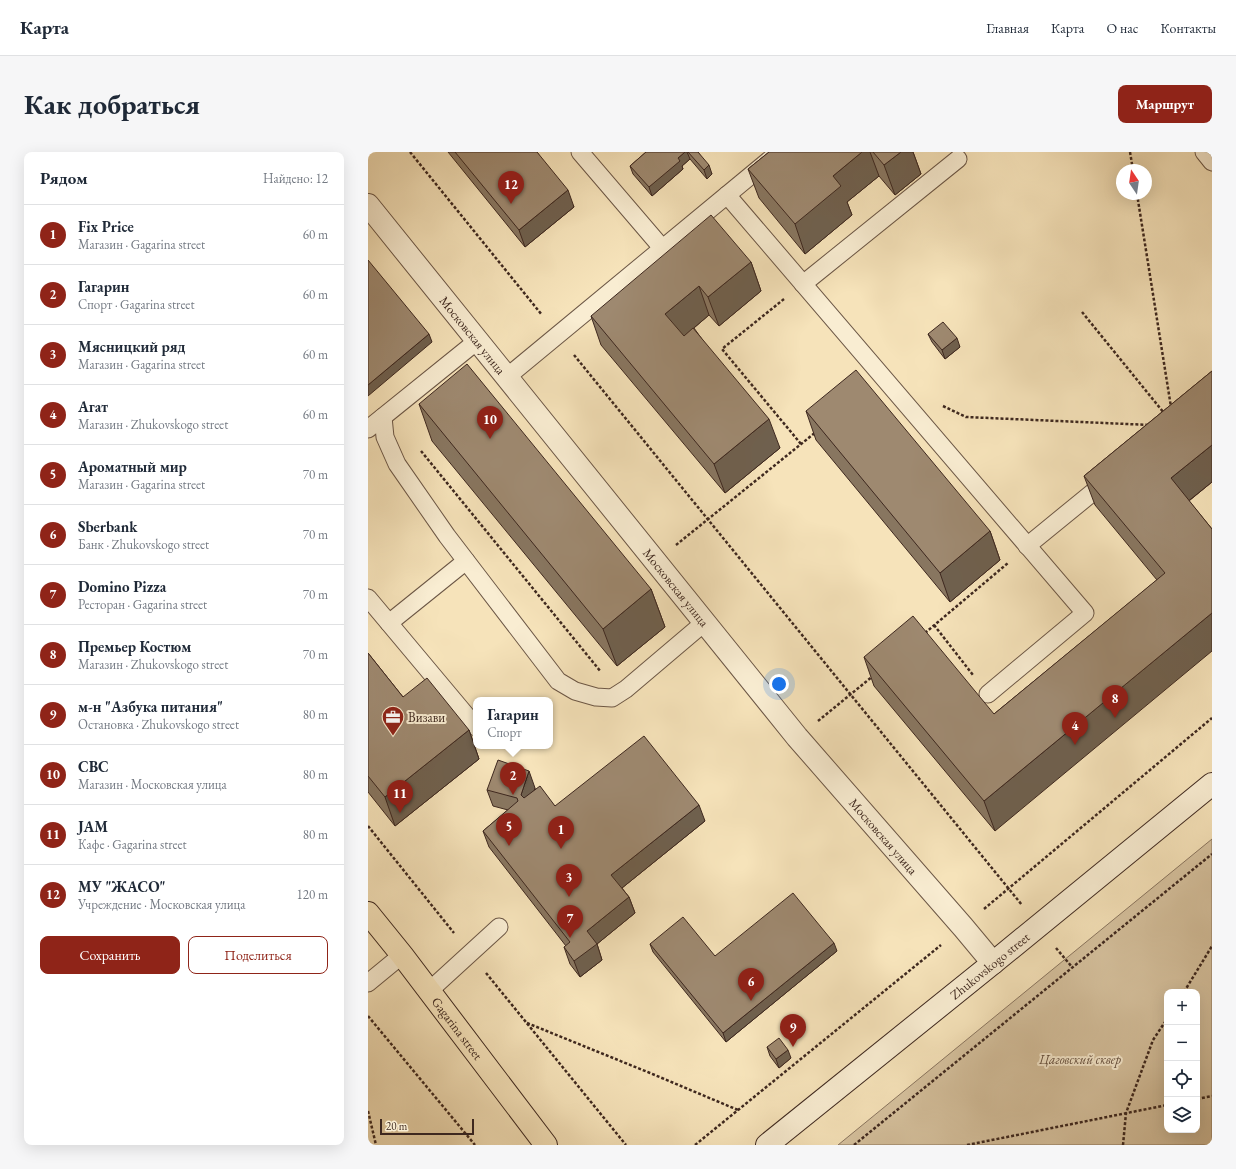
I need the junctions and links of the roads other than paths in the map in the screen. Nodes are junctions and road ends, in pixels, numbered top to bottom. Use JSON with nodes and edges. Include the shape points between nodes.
{"nodes":[{"id":1,"x":779,"y":152,"type":"edge"},
{"id":2,"x":1204,"y":152,"type":"edge"},
{"id":3,"x":585,"y":154,"type":"edge"},
{"id":4,"x":958,"y":159,"type":"dead end"},
{"id":5,"x":1212,"y":162,"type":"edge"},
{"id":6,"x":727,"y":195,"type":"junction"},
{"id":7,"x":368,"y":205,"type":"edge"},
{"id":8,"x":663,"y":249,"type":"junction"},
{"id":9,"x":803,"y":284,"type":"junction"},
{"id":10,"x":478,"y":341,"type":"junction"},
{"id":11,"x":507,"y":378,"type":"junction"},
{"id":12,"x":383,"y":417,"type":"junction"},
{"id":13,"x":368,"y":429,"type":"edge"},
{"id":14,"x":1119,"y":471,"type":"edge"},
{"id":15,"x":1027,"y":546,"type":"junction"},
{"id":16,"x":466,"y":561,"type":"junction"},
{"id":17,"x":368,"y":598,"type":"edge"},
{"id":18,"x":705,"y":622,"type":"junction"},
{"id":19,"x":389,"y":623,"type":"junction"},
{"id":20,"x":988,"y":694,"type":"road end"},
{"id":21,"x":473,"y":723,"type":"edge"},
{"id":22,"x":1212,"y":784,"type":"edge"},
{"id":23,"x":368,"y":913,"type":"edge"},
{"id":24,"x":499,"y":927,"type":"dead end"},
{"id":25,"x":402,"y":955,"type":"junction"},
{"id":26,"x":993,"y":963,"type":"junction"},
{"id":27,"x":368,"y":983,"type":"edge"},
{"id":28,"x":429,"y":991,"type":"junction"},
{"id":29,"x":546,"y":1145,"type":"edge"},
{"id":30,"x":767,"y":1145,"type":"edge"}],
"edges":[{"from":1,"to":6,"type":"lane"},
{"from":2,"to":5,"type":"lane"},
{"from":3,"to":8,"type":"lane"},
{"from":4,"to":9,"type":"lane"},
{"from":6,"to":8,"type":"lane"},
{"from":6,"to":9,"type":"lane"},
{"from":7,"to":10,"type":"street","name":"Московская улица"},
{"from":8,"to":11,"type":"lane"},
{"from":9,"to":15,"type":"lane"},
{"from":10,"to":11,"type":"street","name":"Московская улица"},
{"from":10,"to":12,"type":"lane"},
{"from":11,"to":18,"type":"street","name":"Московская улица"},
{"from":12,"to":13,"type":"lane"},
{"from":12,"to":16,"type":"lane","via":[[385,437],[397,464]]},
{"from":14,"to":15,"type":"lane"},
{"from":15,"to":20,"type":"lane","via":[[1084,614]]},
{"from":16,"to":18,"type":"lane","via":[[558,681],[575,691],[596,697],[612,698],[626,689]]},
{"from":16,"to":19,"type":"lane"},
{"from":17,"to":19,"type":"lane"},
{"from":18,"to":26,"type":"street","name":"Московская улица","via":[[797,737]]},
{"from":19,"to":21,"type":"lane"},
{"from":22,"to":26,"type":"street","name":"Zhukovskogo street"},
{"from":23,"to":25,"type":"main road","name":"Gagarina street"},
{"from":24,"to":28,"type":"lane"},
{"from":25,"to":27,"type":"lane"},
{"from":25,"to":28,"type":"main road","name":"Gagarina street"},
{"from":26,"to":30,"type":"street","name":"Zhukovskogo street"},
{"from":28,"to":29,"type":"main road","name":"Gagarina street"}]}
